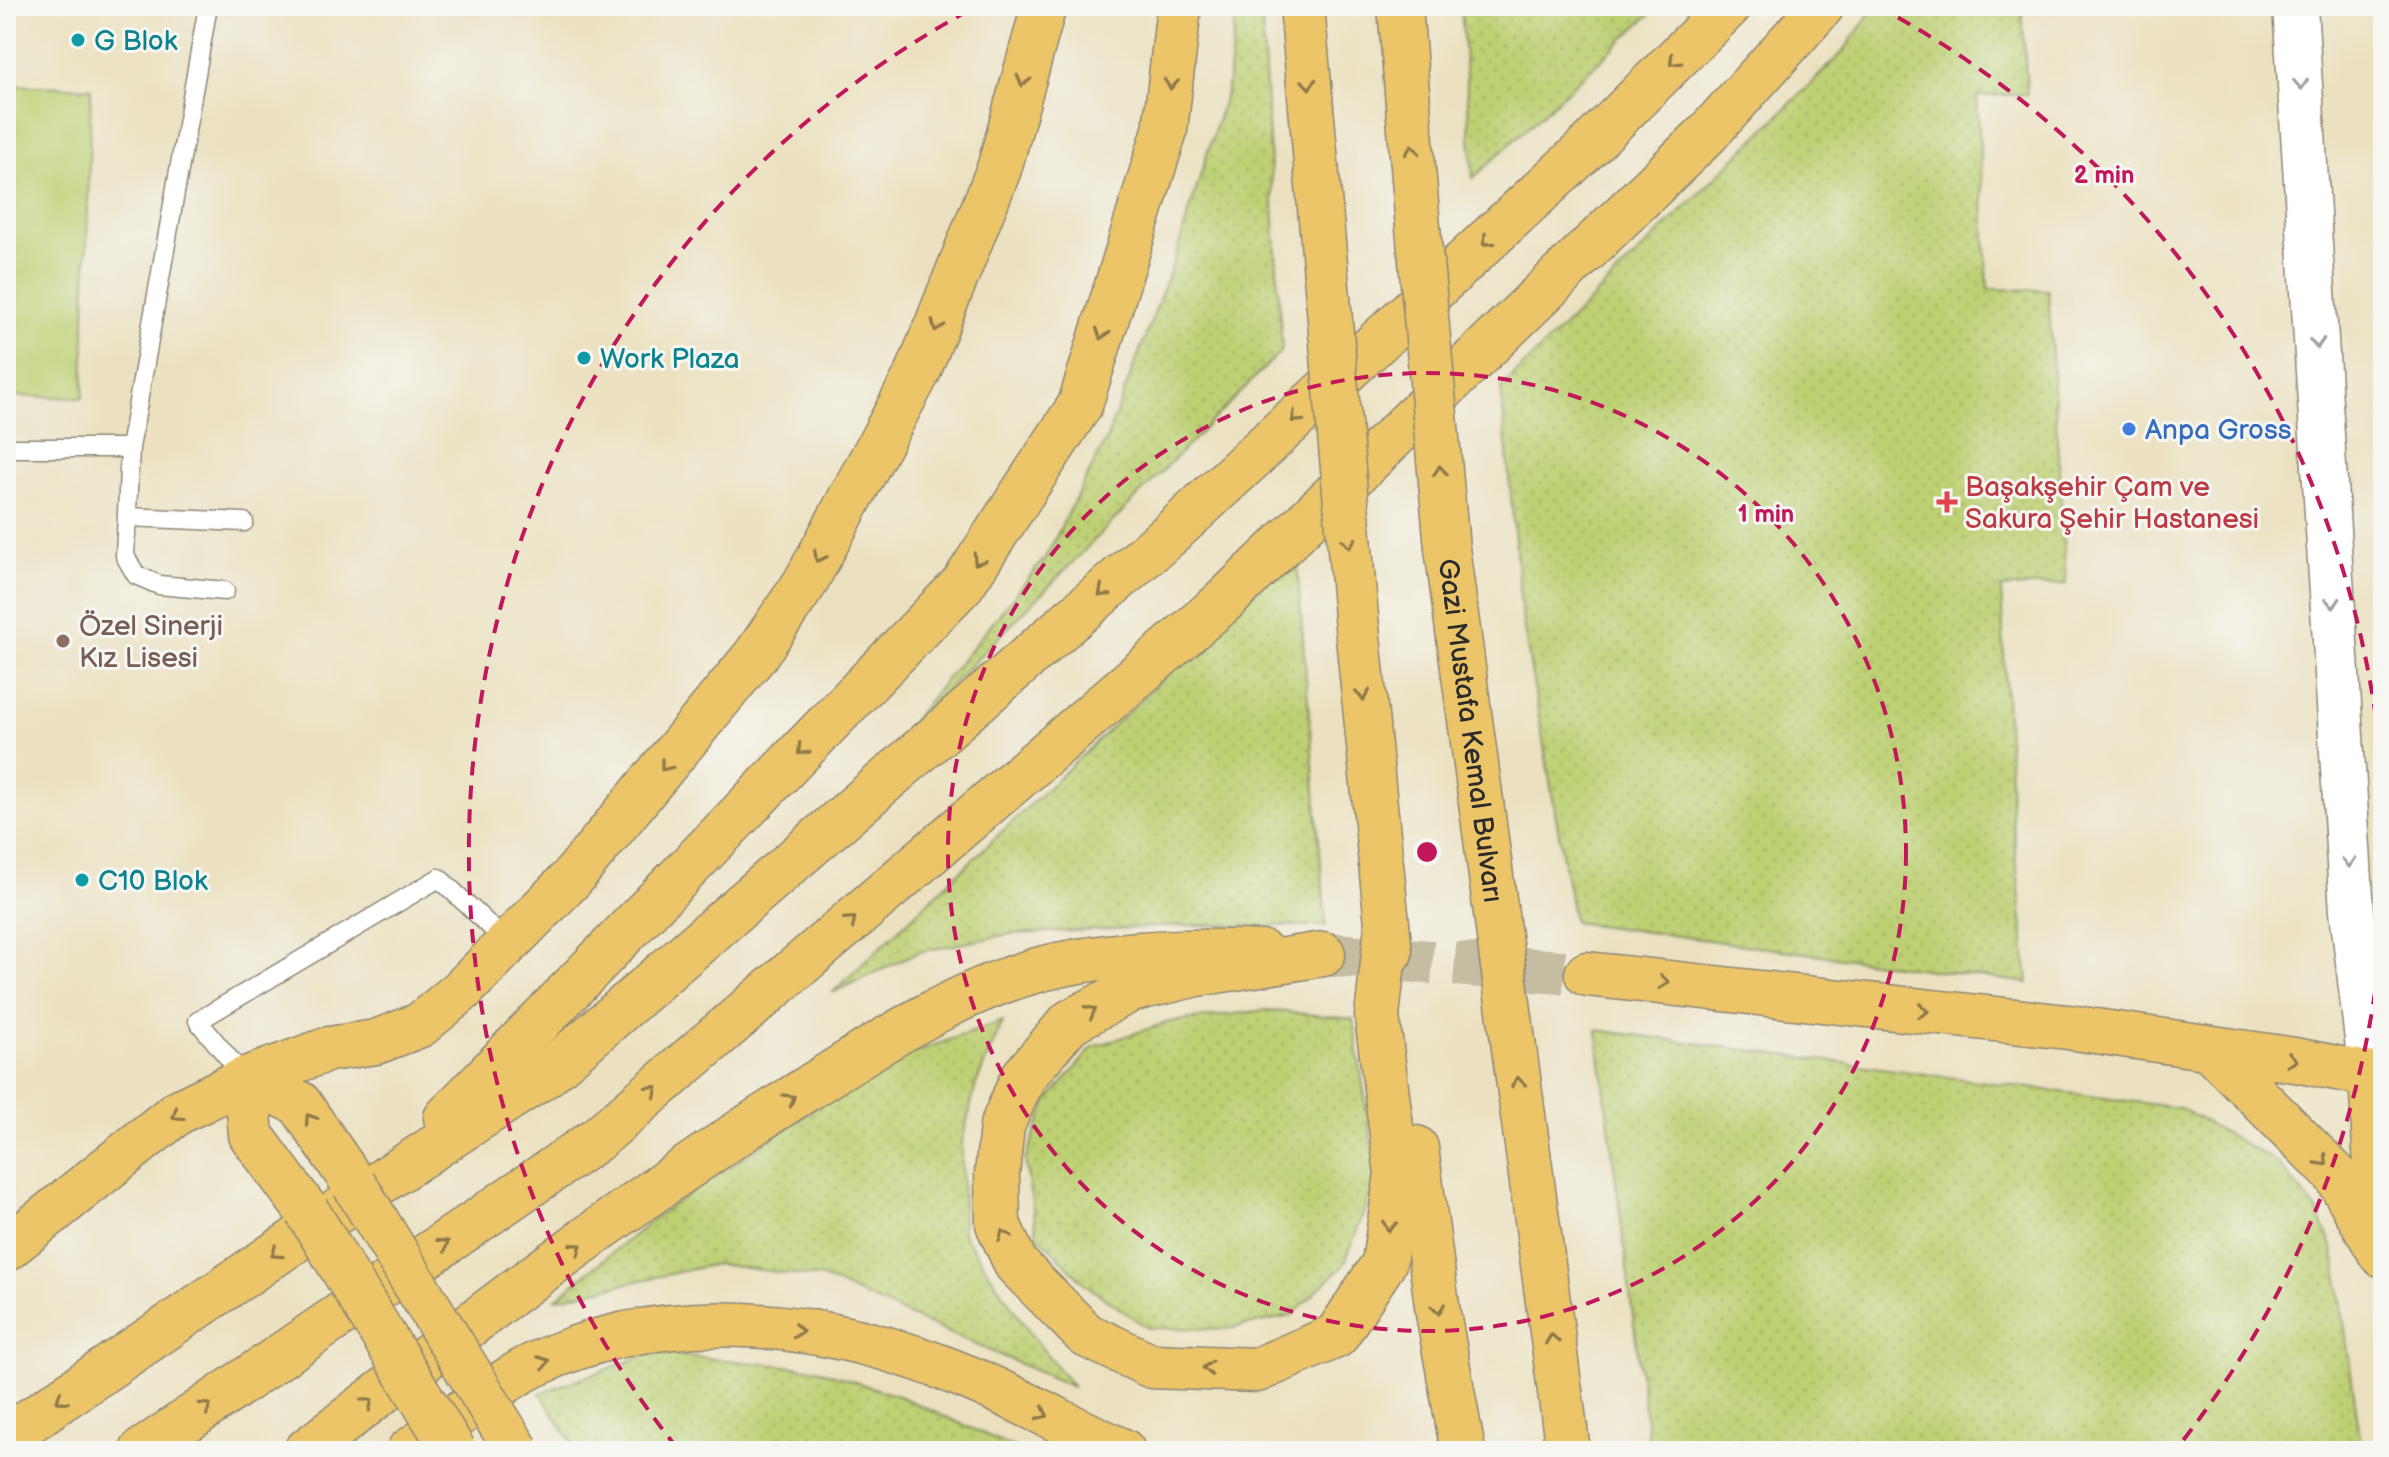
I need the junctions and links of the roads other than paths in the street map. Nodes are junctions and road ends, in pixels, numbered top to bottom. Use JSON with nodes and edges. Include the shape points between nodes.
{"nodes":[{"id":1,"x":208,"y":6,"type":"edge"},
{"id":2,"x":1044,"y":6,"type":"edge"},
{"id":3,"x":1179,"y":6,"type":"edge"},
{"id":4,"x":1302,"y":6,"type":"edge"},
{"id":5,"x":1400,"y":6,"type":"edge"},
{"id":6,"x":1729,"y":6,"type":"edge"},
{"id":7,"x":1822,"y":6,"type":"edge"},
{"id":8,"x":2295,"y":6,"type":"edge"},
{"id":9,"x":6,"y":448,"type":"edge"},
{"id":10,"x":130,"y":448,"type":"junction"},
{"id":11,"x":127,"y":517,"type":"junction"},
{"id":12,"x":244,"y":522,"type":"dead end"},
{"id":13,"x":225,"y":591,"type":"dead end"},
{"id":14,"x":1387,"y":926,"type":"junction"},
{"id":15,"x":508,"y":943,"type":"junction"},
{"id":16,"x":1587,"y":974,"type":"tunnel mouth"},
{"id":17,"x":2208,"y":1047,"type":"junction"},
{"id":18,"x":2379,"y":1073,"type":"edge"},
{"id":19,"x":246,"y":1079,"type":"junction"},
{"id":20,"x":370,"y":1181,"type":"junction"},
{"id":21,"x":6,"y":1249,"type":"edge"},
{"id":22,"x":2382,"y":1262,"type":"edge"},
{"id":23,"x":6,"y":1437,"type":"edge"},
{"id":24,"x":1569,"y":1440,"type":"edge"},
{"id":25,"x":142,"y":1451,"type":"edge"},
{"id":26,"x":306,"y":1451,"type":"edge"},
{"id":27,"x":409,"y":1451,"type":"edge"},
{"id":28,"x":454,"y":1451,"type":"edge"},
{"id":29,"x":517,"y":1451,"type":"edge"},
{"id":30,"x":1123,"y":1451,"type":"edge"},
{"id":31,"x":1463,"y":1451,"type":"edge"}],
"edges":[{"from":1,"to":10,"type":"lane"},
{"from":2,"to":15,"type":"main road","one_way":true,"via":[[999,169],[918,372],[805,583],[755,656],[654,779],[572,878]]},
{"from":3,"to":20,"type":"main road","one_way":true,"via":[[1165,130],[1080,405],[963,584]]},
{"from":4,"to":14,"type":"main road","one_way":true,"bridge":true},
{"from":24,"to":5,"type":"main road","name":"Gazi Mustafa Kemal Bulvarı","one_way":true,"bridge":true,"via":[[1447,548]]},
{"from":6,"to":20,"type":"main road","one_way":true,"via":[[1587,148],[1169,535],[547,1074]]},
{"from":25,"to":7,"type":"main road","one_way":true,"via":[[597,1139],[1223,602],[1707,134]]},
{"from":8,"to":18,"type":"street","one_way":true,"via":[[2352,911]]},
{"from":9,"to":10,"type":"lane"},
{"from":10,"to":11,"type":"lane"},
{"from":11,"to":12,"type":"lane"},
{"from":11,"to":13,"type":"lane","via":[[125,556],[136,575],[159,585]]},
{"from":14,"to":26,"type":"main road","via":[[1377,1016],[1397,1174],[1384,1263],[1336,1336],[1257,1370],[1152,1366],[1086,1335],[1016,1264],[998,1224],[1002,1126],[1023,1077],[1070,1022],[1130,990],[1323,954],[1159,952],[1041,969],[940,1007],[735,1134]]},
{"from":14,"to":31,"type":"main road","one_way":true,"via":[[1438,1313]]},
{"from":15,"to":19,"type":"main road","via":[[420,1025],[376,1042],[329,1049]]},
{"from":15,"to":19,"type":"lane","via":[[439,878],[198,1021]]},
{"from":16,"to":17,"type":"main road","one_way":true},
{"from":17,"to":18,"type":"main road","one_way":true},
{"from":17,"to":22,"type":"main road","one_way":true,"via":[[2336,1175]]},
{"from":18,"to":22,"type":"main road"},
{"from":20,"to":19,"type":"main road","one_way":true,"via":[[299,1103]]},
{"from":19,"to":21,"type":"main road","one_way":true,"via":[[178,1112]]},
{"from":19,"to":28,"type":"main road","bridge":true,"via":[[251,1135],[307,1211]]},
{"from":20,"to":23,"type":"main road","one_way":true},
{"from":20,"to":29,"type":"main road","bridge":true},
{"from":27,"to":30,"type":"main road","one_way":true,"via":[[533,1366],[619,1334],[713,1322],[846,1336],[969,1378]]}]}
